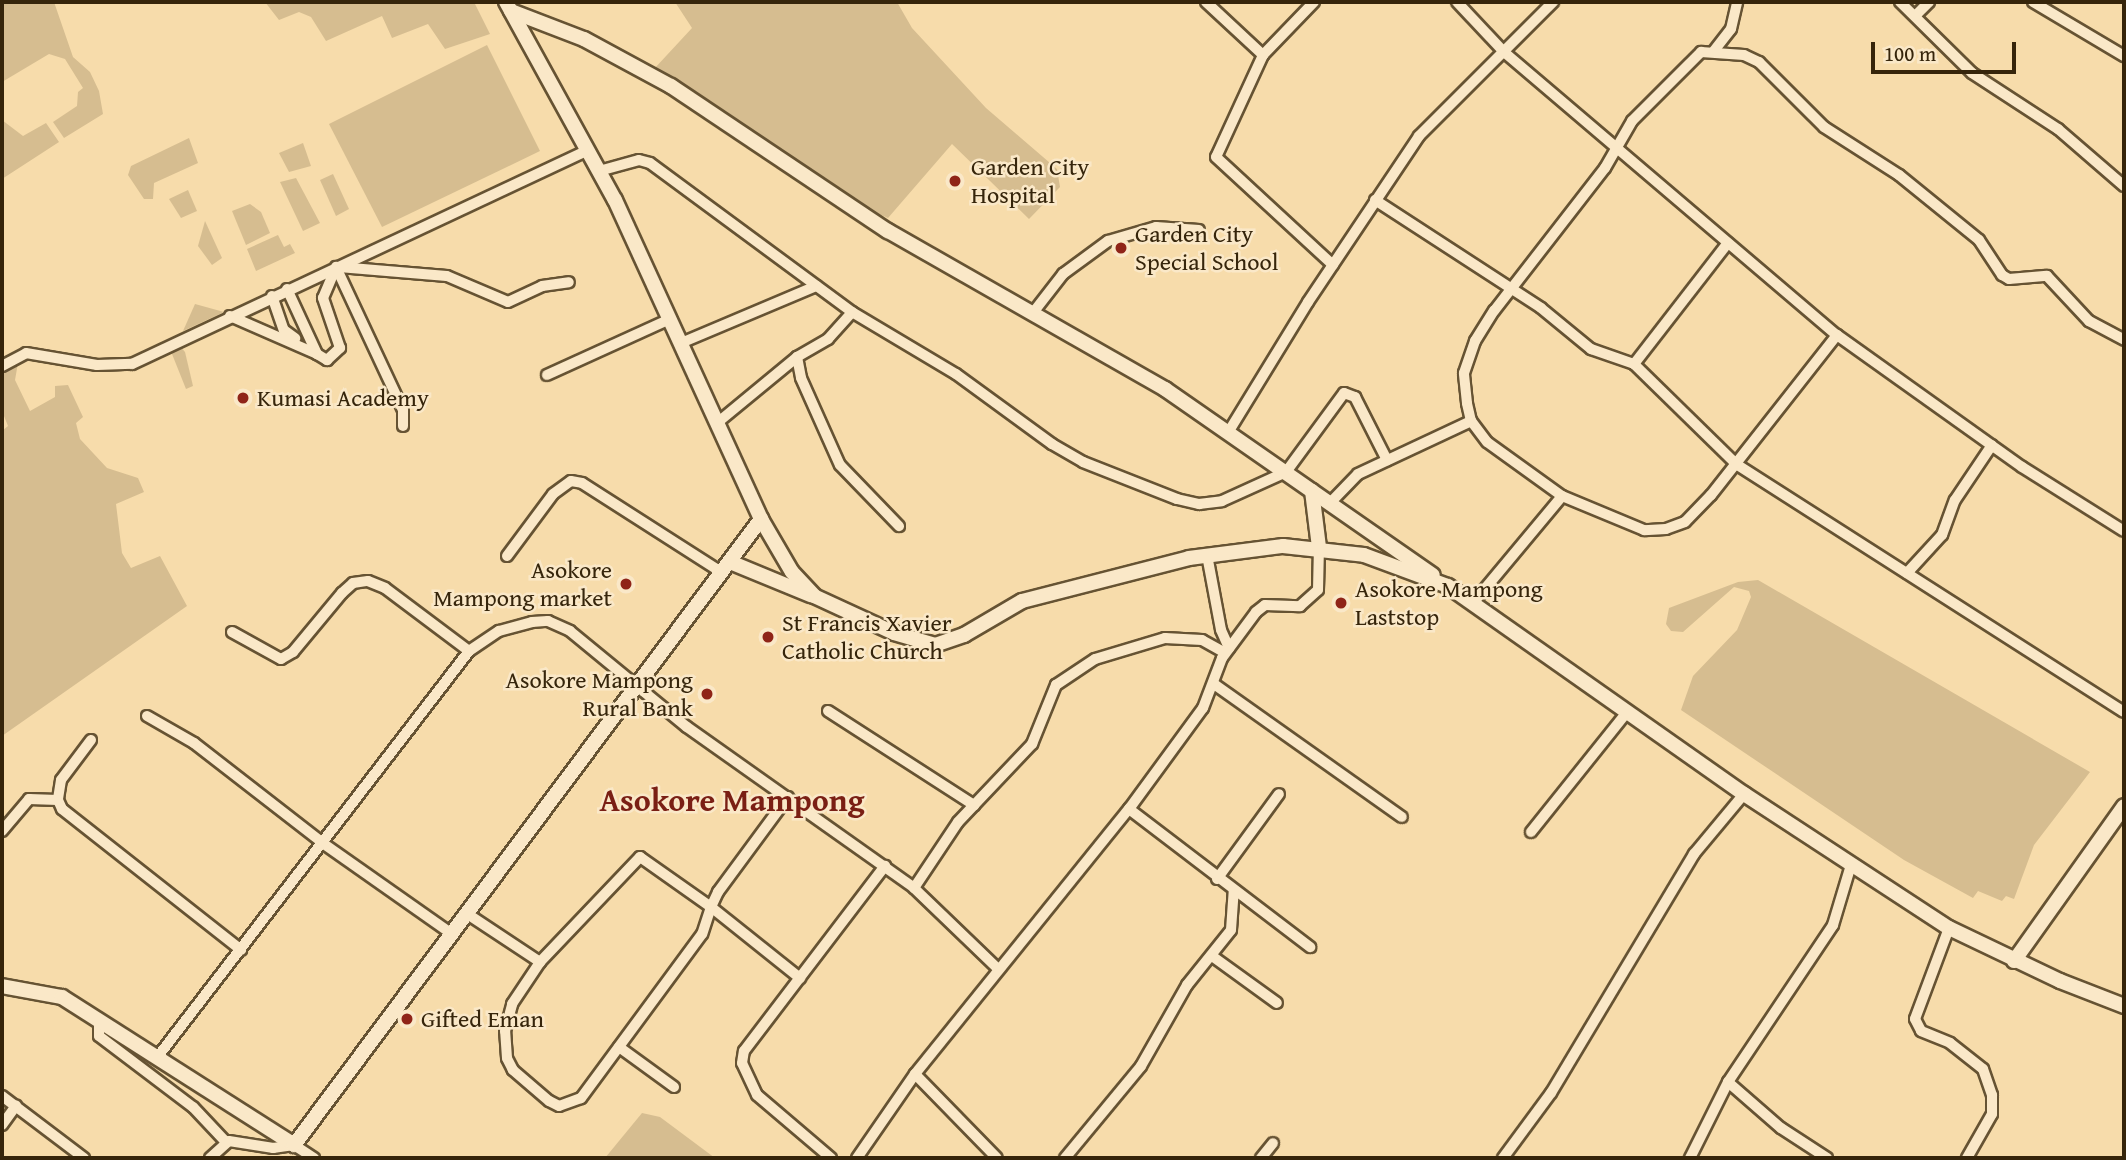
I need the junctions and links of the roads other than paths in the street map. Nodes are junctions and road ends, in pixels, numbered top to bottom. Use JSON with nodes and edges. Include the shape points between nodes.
{"nodes":[{"id":1,"x":1206,"y":2,"type":"edge"},
{"id":2,"x":1314,"y":2,"type":"edge"},
{"id":3,"x":1457,"y":2,"type":"edge"},
{"id":4,"x":1553,"y":2,"type":"edge"},
{"id":5,"x":1737,"y":2,"type":"edge"},
{"id":6,"x":1900,"y":2,"type":"edge"},
{"id":7,"x":1929,"y":2,"type":"edge"},
{"id":8,"x":2032,"y":2,"type":"edge"},
{"id":9,"x":508,"y":7,"type":"edge"},
{"id":10,"x":1915,"y":16,"type":"junction"},
{"id":11,"x":1504,"y":52,"type":"junction"},
{"id":12,"x":1713,"y":52,"type":"junction"},
{"id":13,"x":1263,"y":55,"type":"junction"},
{"id":14,"x":2124,"y":56,"type":"edge"},
{"id":15,"x":1617,"y":148,"type":"junction"},
{"id":16,"x":586,"y":151,"type":"junction"},
{"id":17,"x":599,"y":171,"type":"junction"},
{"id":18,"x":2124,"y":186,"type":"edge"},
{"id":19,"x":1375,"y":200,"type":"junction"},
{"id":20,"x":1199,"y":230,"type":"dead end"},
{"id":21,"x":1728,"y":243,"type":"junction"},
{"id":22,"x":1333,"y":265,"type":"junction"},
{"id":23,"x":336,"y":267,"type":"junction"},
{"id":24,"x":313,"y":278,"type":"junction"},
{"id":25,"x":569,"y":282,"type":"dead end"},
{"id":26,"x":816,"y":286,"type":"junction"},
{"id":27,"x":1511,"y":288,"type":"junction"},
{"id":28,"x":287,"y":289,"type":"junction"},
{"id":29,"x":272,"y":296,"type":"junction"},
{"id":30,"x":323,"y":298,"type":"junction"},
{"id":31,"x":852,"y":312,"type":"junction"},
{"id":32,"x":1032,"y":314,"type":"junction"},
{"id":33,"x":230,"y":316,"type":"junction"},
{"id":34,"x":670,"y":319,"type":"junction"},
{"id":35,"x":1836,"y":335,"type":"junction"},
{"id":36,"x":2124,"y":340,"type":"edge"},
{"id":37,"x":681,"y":343,"type":"junction"},
{"id":38,"x":317,"y":354,"type":"junction"},
{"id":39,"x":797,"y":357,"type":"junction"},
{"id":40,"x":1634,"y":364,"type":"junction"},
{"id":41,"x":2,"y":366,"type":"edge"},
{"id":42,"x":547,"y":375,"type":"dead end"},
{"id":43,"x":1471,"y":421,"type":"junction"},
{"id":44,"x":717,"y":423,"type":"junction"},
{"id":45,"x":403,"y":426,"type":"dead end"},
{"id":46,"x":1229,"y":431,"type":"junction"},
{"id":47,"x":1992,"y":445,"type":"junction"},
{"id":48,"x":1387,"y":460,"type":"junction"},
{"id":49,"x":1736,"y":464,"type":"junction"},
{"id":50,"x":1286,"y":472,"type":"junction"},
{"id":51,"x":1312,"y":491,"type":"junction"},
{"id":52,"x":1562,"y":496,"type":"junction"},
{"id":53,"x":1330,"y":503,"type":"junction"},
{"id":54,"x":761,"y":519,"type":"junction"},
{"id":55,"x":899,"y":526,"type":"dead end"},
{"id":56,"x":2124,"y":531,"type":"edge"},
{"id":57,"x":1319,"y":547,"type":"junction"},
{"id":58,"x":1207,"y":555,"type":"junction"},
{"id":59,"x":507,"y":556,"type":"dead end"},
{"id":60,"x":726,"y":568,"type":"junction"},
{"id":61,"x":1907,"y":573,"type":"junction"},
{"id":62,"x":1448,"y":586,"type":"junction"},
{"id":63,"x":814,"y":596,"type":"junction"},
{"id":64,"x":1473,"y":603,"type":"junction"},
{"id":65,"x":232,"y":632,"type":"dead end"},
{"id":66,"x":1227,"y":650,"type":"junction"},
{"id":67,"x":469,"y":651,"type":"junction"},
{"id":68,"x":1214,"y":684,"type":"junction"},
{"id":69,"x":639,"y":686,"type":"junction"},
{"id":70,"x":828,"y":711,"type":"dead end"},
{"id":71,"x":1627,"y":712,"type":"junction"},
{"id":72,"x":2124,"y":712,"type":"edge"},
{"id":73,"x":146,"y":716,"type":"dead end"},
{"id":74,"x":91,"y":740,"type":"dead end"},
{"id":75,"x":1279,"y":794,"type":"dead end"},
{"id":76,"x":1744,"y":794,"type":"junction"},
{"id":77,"x":788,"y":797,"type":"junction"},
{"id":78,"x":58,"y":800,"type":"junction"},
{"id":79,"x":974,"y":804,"type":"junction"},
{"id":80,"x":2124,"y":806,"type":"edge"},
{"id":81,"x":1129,"y":809,"type":"junction"},
{"id":82,"x":1402,"y":817,"type":"dead end"},
{"id":83,"x":2,"y":831,"type":"edge"},
{"id":84,"x":1531,"y":832,"type":"dead end"},
{"id":85,"x":324,"y":844,"type":"junction"},
{"id":86,"x":1852,"y":865,"type":"junction"},
{"id":87,"x":885,"y":866,"type":"junction"},
{"id":88,"x":1217,"y":879,"type":"junction"},
{"id":89,"x":914,"y":888,"type":"junction"},
{"id":90,"x":1234,"y":891,"type":"junction"},
{"id":91,"x":711,"y":907,"type":"junction"},
{"id":92,"x":466,"y":913,"type":"junction"},
{"id":93,"x":1949,"y":928,"type":"junction"},
{"id":94,"x":449,"y":932,"type":"junction"},
{"id":95,"x":1310,"y":947,"type":"dead end"},
{"id":96,"x":241,"y":950,"type":"junction"},
{"id":97,"x":1212,"y":956,"type":"junction"},
{"id":98,"x":2014,"y":961,"type":"junction"},
{"id":99,"x":540,"y":962,"type":"junction"},
{"id":100,"x":998,"y":968,"type":"junction"},
{"id":101,"x":800,"y":978,"type":"junction"},
{"id":102,"x":2,"y":986,"type":"edge"},
{"id":103,"x":1277,"y":1003,"type":"dead end"},
{"id":104,"x":2124,"y":1006,"type":"edge"},
{"id":105,"x":99,"y":1020,"type":"junction"},
{"id":106,"x":619,"y":1047,"type":"junction"},
{"id":107,"x":159,"y":1055,"type":"junction"},
{"id":108,"x":915,"y":1074,"type":"junction"},
{"id":109,"x":1728,"y":1082,"type":"junction"},
{"id":110,"x":674,"y":1087,"type":"dead end"},
{"id":111,"x":2,"y":1096,"type":"edge"},
{"id":112,"x":16,"y":1106,"type":"junction"},
{"id":113,"x":2,"y":1125,"type":"edge"},
{"id":114,"x":225,"y":1141,"type":"junction"},
{"id":115,"x":1273,"y":1143,"type":"dead end"},
{"id":116,"x":294,"y":1145,"type":"junction"},
{"id":117,"x":84,"y":1158,"type":"edge"},
{"id":118,"x":210,"y":1158,"type":"edge"},
{"id":119,"x":314,"y":1158,"type":"edge"},
{"id":120,"x":831,"y":1158,"type":"edge"},
{"id":121,"x":857,"y":1158,"type":"edge"},
{"id":122,"x":997,"y":1158,"type":"edge"},
{"id":123,"x":1065,"y":1158,"type":"edge"},
{"id":124,"x":1261,"y":1158,"type":"edge"},
{"id":125,"x":1503,"y":1158,"type":"edge"},
{"id":126,"x":1690,"y":1158,"type":"edge"},
{"id":127,"x":1826,"y":1158,"type":"edge"},
{"id":128,"x":1967,"y":1158,"type":"edge"}],
"edges":[{"from":1,"to":13,"type":"street"},
{"from":2,"to":13,"type":"street"},
{"from":3,"to":11,"type":"street"},
{"from":4,"to":11,"type":"street"},
{"from":5,"to":12,"type":"street","via":[[1731,29]]},
{"from":6,"to":10,"type":"street"},
{"from":7,"to":10,"type":"street"},
{"from":8,"to":14,"type":"street"},
{"from":9,"to":16,"type":"street"},
{"from":9,"to":32,"type":"street","via":[[584,39],[671,86],[888,231]]},
{"from":10,"to":18,"type":"street","via":[[1972,73],[2058,129]]},
{"from":11,"to":15,"type":"street"},
{"from":11,"to":19,"type":"street","via":[[1419,136]]},
{"from":12,"to":15,"type":"street","via":[[1692,57],[1632,121]]},
{"from":12,"to":36,"type":"street","via":[[1759,62],[1824,127],[1899,175],[1969,231],[2002,275],[2008,279],[2047,276],[2089,321]]},
{"from":13,"to":22,"type":"street","via":[[1216,158]]},
{"from":15,"to":21,"type":"street"},
{"from":15,"to":27,"type":"street"},
{"from":16,"to":17,"type":"street"},
{"from":16,"to":23,"type":"street","via":[[451,218]]},
{"from":17,"to":26,"type":"street","via":[[639,160],[650,163]]},
{"from":17,"to":34,"type":"street"},
{"from":19,"to":22,"type":"street"},
{"from":19,"to":27,"type":"street"},
{"from":20,"to":32,"type":"street","via":[[1156,227],[1108,241],[1063,274]]},
{"from":21,"to":35,"type":"street"},
{"from":21,"to":40,"type":"street"},
{"from":22,"to":46,"type":"street"},
{"from":23,"to":24,"type":"street"},
{"from":23,"to":25,"type":"street","via":[[447,276],[508,302],[542,286]]},
{"from":23,"to":30,"type":"street"},
{"from":23,"to":45,"type":"street","via":[[403,410]]},
{"from":24,"to":28,"type":"street"},
{"from":24,"to":30,"type":"street"},
{"from":26,"to":31,"type":"street"},
{"from":26,"to":37,"type":"street"},
{"from":27,"to":40,"type":"street","via":[[1591,349]]},
{"from":27,"to":43,"type":"street","via":[[1475,341],[1464,373]]},
{"from":28,"to":29,"type":"street"},
{"from":28,"to":38,"type":"street"},
{"from":29,"to":33,"type":"street"},
{"from":29,"to":38,"type":"street","via":[[284,330]]},
{"from":30,"to":38,"type":"street","via":[[337,327],[340,348],[327,360]]},
{"from":31,"to":39,"type":"street","via":[[828,339]]},
{"from":31,"to":50,"type":"street","via":[[956,374],[1083,463],[1177,499],[1199,504],[1222,501]]},
{"from":32,"to":46,"type":"street"},
{"from":33,"to":38,"type":"street"},
{"from":33,"to":41,"type":"street","via":[[132,363],[97,365],[26,353]]},
{"from":34,"to":37,"type":"street"},
{"from":34,"to":42,"type":"street"},
{"from":35,"to":47,"type":"street"},
{"from":35,"to":49,"type":"street"},
{"from":37,"to":44,"type":"street"},
{"from":39,"to":44,"type":"street"},
{"from":39,"to":55,"type":"street","via":[[801,378],[840,464]]},
{"from":40,"to":49,"type":"street"},
{"from":43,"to":48,"type":"street"},
{"from":43,"to":52,"type":"street","via":[[1512,464]]},
{"from":44,"to":54,"type":"street"},
{"from":46,"to":50,"type":"street"},
{"from":47,"to":56,"type":"street"},
{"from":47,"to":61,"type":"street","via":[[1955,500],[1942,535]]},
{"from":48,"to":50,"type":"street","via":[[1355,397],[1344,393]]},
{"from":48,"to":53,"type":"street","via":[[1358,474]]},
{"from":49,"to":52,"type":"street","via":[[1685,522],[1666,529],[1644,530]]},
{"from":49,"to":61,"type":"street"},
{"from":50,"to":51,"type":"street"},
{"from":51,"to":53,"type":"street"},
{"from":51,"to":57,"type":"street"},
{"from":52,"to":64,"type":"street"},
{"from":53,"to":62,"type":"street"},
{"from":54,"to":60,"type":"street"},
{"from":54,"to":63,"type":"street","via":[[792,572]]},
{"from":57,"to":58,"type":"street","via":[[1283,546]]},
{"from":57,"to":62,"type":"street","via":[[1364,555]]},
{"from":57,"to":66,"type":"street","via":[[1321,576],[1310,600],[1287,608],[1261,606]]},
{"from":58,"to":63,"type":"street","via":[[1022,601],[964,635],[935,645],[894,633]]},
{"from":58,"to":66,"type":"street"},
{"from":59,"to":60,"type":"street","via":[[553,494],[571,481],[582,483]]},
{"from":60,"to":63,"type":"street"},
{"from":60,"to":69,"type":"street"},
{"from":61,"to":72,"type":"street"},
{"from":62,"to":64,"type":"street"},
{"from":64,"to":71,"type":"street"},
{"from":65,"to":67,"type":"street","via":[[281,659],[293,652],[353,583],[368,581],[385,588]]},
{"from":66,"to":68,"type":"street"},
{"from":66,"to":79,"type":"street","via":[[1185,636],[1124,647],[1095,659],[1056,685],[1032,744]]},
{"from":67,"to":69,"type":"street","via":[[499,631],[548,621],[570,631]]},
{"from":67,"to":85,"type":"street"},
{"from":68,"to":81,"type":"street","via":[[1203,708]]},
{"from":68,"to":82,"type":"street"},
{"from":69,"to":77,"type":"street","via":[[687,727]]},
{"from":69,"to":92,"type":"street"},
{"from":70,"to":79,"type":"street"},
{"from":71,"to":76,"type":"street"},
{"from":71,"to":84,"type":"street"},
{"from":73,"to":85,"type":"street","via":[[194,743]]},
{"from":74,"to":78,"type":"street","via":[[61,780]]},
{"from":75,"to":88,"type":"street"},
{"from":76,"to":86,"type":"street"},
{"from":76,"to":125,"type":"street","via":[[1694,854],[1551,1093]]},
{"from":77,"to":87,"type":"street"},
{"from":77,"to":91,"type":"street"},
{"from":78,"to":83,"type":"street","via":[[29,799]]},
{"from":78,"to":96,"type":"street","via":[[62,809]]},
{"from":79,"to":89,"type":"street"},
{"from":80,"to":98,"type":"street"},
{"from":81,"to":88,"type":"street"},
{"from":81,"to":100,"type":"street"},
{"from":85,"to":94,"type":"street"},
{"from":85,"to":96,"type":"street"},
{"from":86,"to":93,"type":"street"},
{"from":86,"to":109,"type":"street","via":[[1833,925]]},
{"from":87,"to":89,"type":"street"},
{"from":87,"to":101,"type":"street"},
{"from":88,"to":90,"type":"street"},
{"from":89,"to":100,"type":"street"},
{"from":90,"to":95,"type":"street"},
{"from":90,"to":97,"type":"street","via":[[1231,930]]},
{"from":91,"to":99,"type":"street","via":[[640,857]]},
{"from":91,"to":101,"type":"street"},
{"from":91,"to":106,"type":"street","via":[[702,934]]},
{"from":92,"to":94,"type":"street"},
{"from":92,"to":99,"type":"street"},
{"from":93,"to":98,"type":"street"},
{"from":93,"to":128,"type":"street","via":[[1927,975],[1915,1019],[1921,1031],[1950,1043],[1983,1069],[1992,1095],[1992,1114]]},
{"from":94,"to":116,"type":"street"},
{"from":96,"to":107,"type":"street"},
{"from":97,"to":103,"type":"street"},
{"from":97,"to":123,"type":"street","via":[[1187,985],[1141,1066]]},
{"from":98,"to":104,"type":"street"},
{"from":99,"to":106,"type":"street","via":[[507,1016],[505,1045],[513,1070],[549,1101],[571,1105]]},
{"from":100,"to":108,"type":"street"},
{"from":101,"to":120,"type":"street","via":[[744,1051],[742,1063],[757,1095]]},
{"from":102,"to":105,"type":"street","via":[[62,997]]},
{"from":105,"to":107,"type":"street"},
{"from":105,"to":114,"type":"street","via":[[99,1036],[193,1107]]},
{"from":106,"to":110,"type":"street"},
{"from":107,"to":116,"type":"street"},
{"from":108,"to":121,"type":"street"},
{"from":108,"to":122,"type":"street"},
{"from":109,"to":126,"type":"street"},
{"from":109,"to":127,"type":"street"},
{"from":111,"to":112,"type":"street"},
{"from":112,"to":113,"type":"street"},
{"from":112,"to":117,"type":"street"},
{"from":114,"to":116,"type":"street","via":[[273,1148]]},
{"from":114,"to":118,"type":"street"},
{"from":115,"to":124,"type":"street"},
{"from":116,"to":119,"type":"street"}]}
